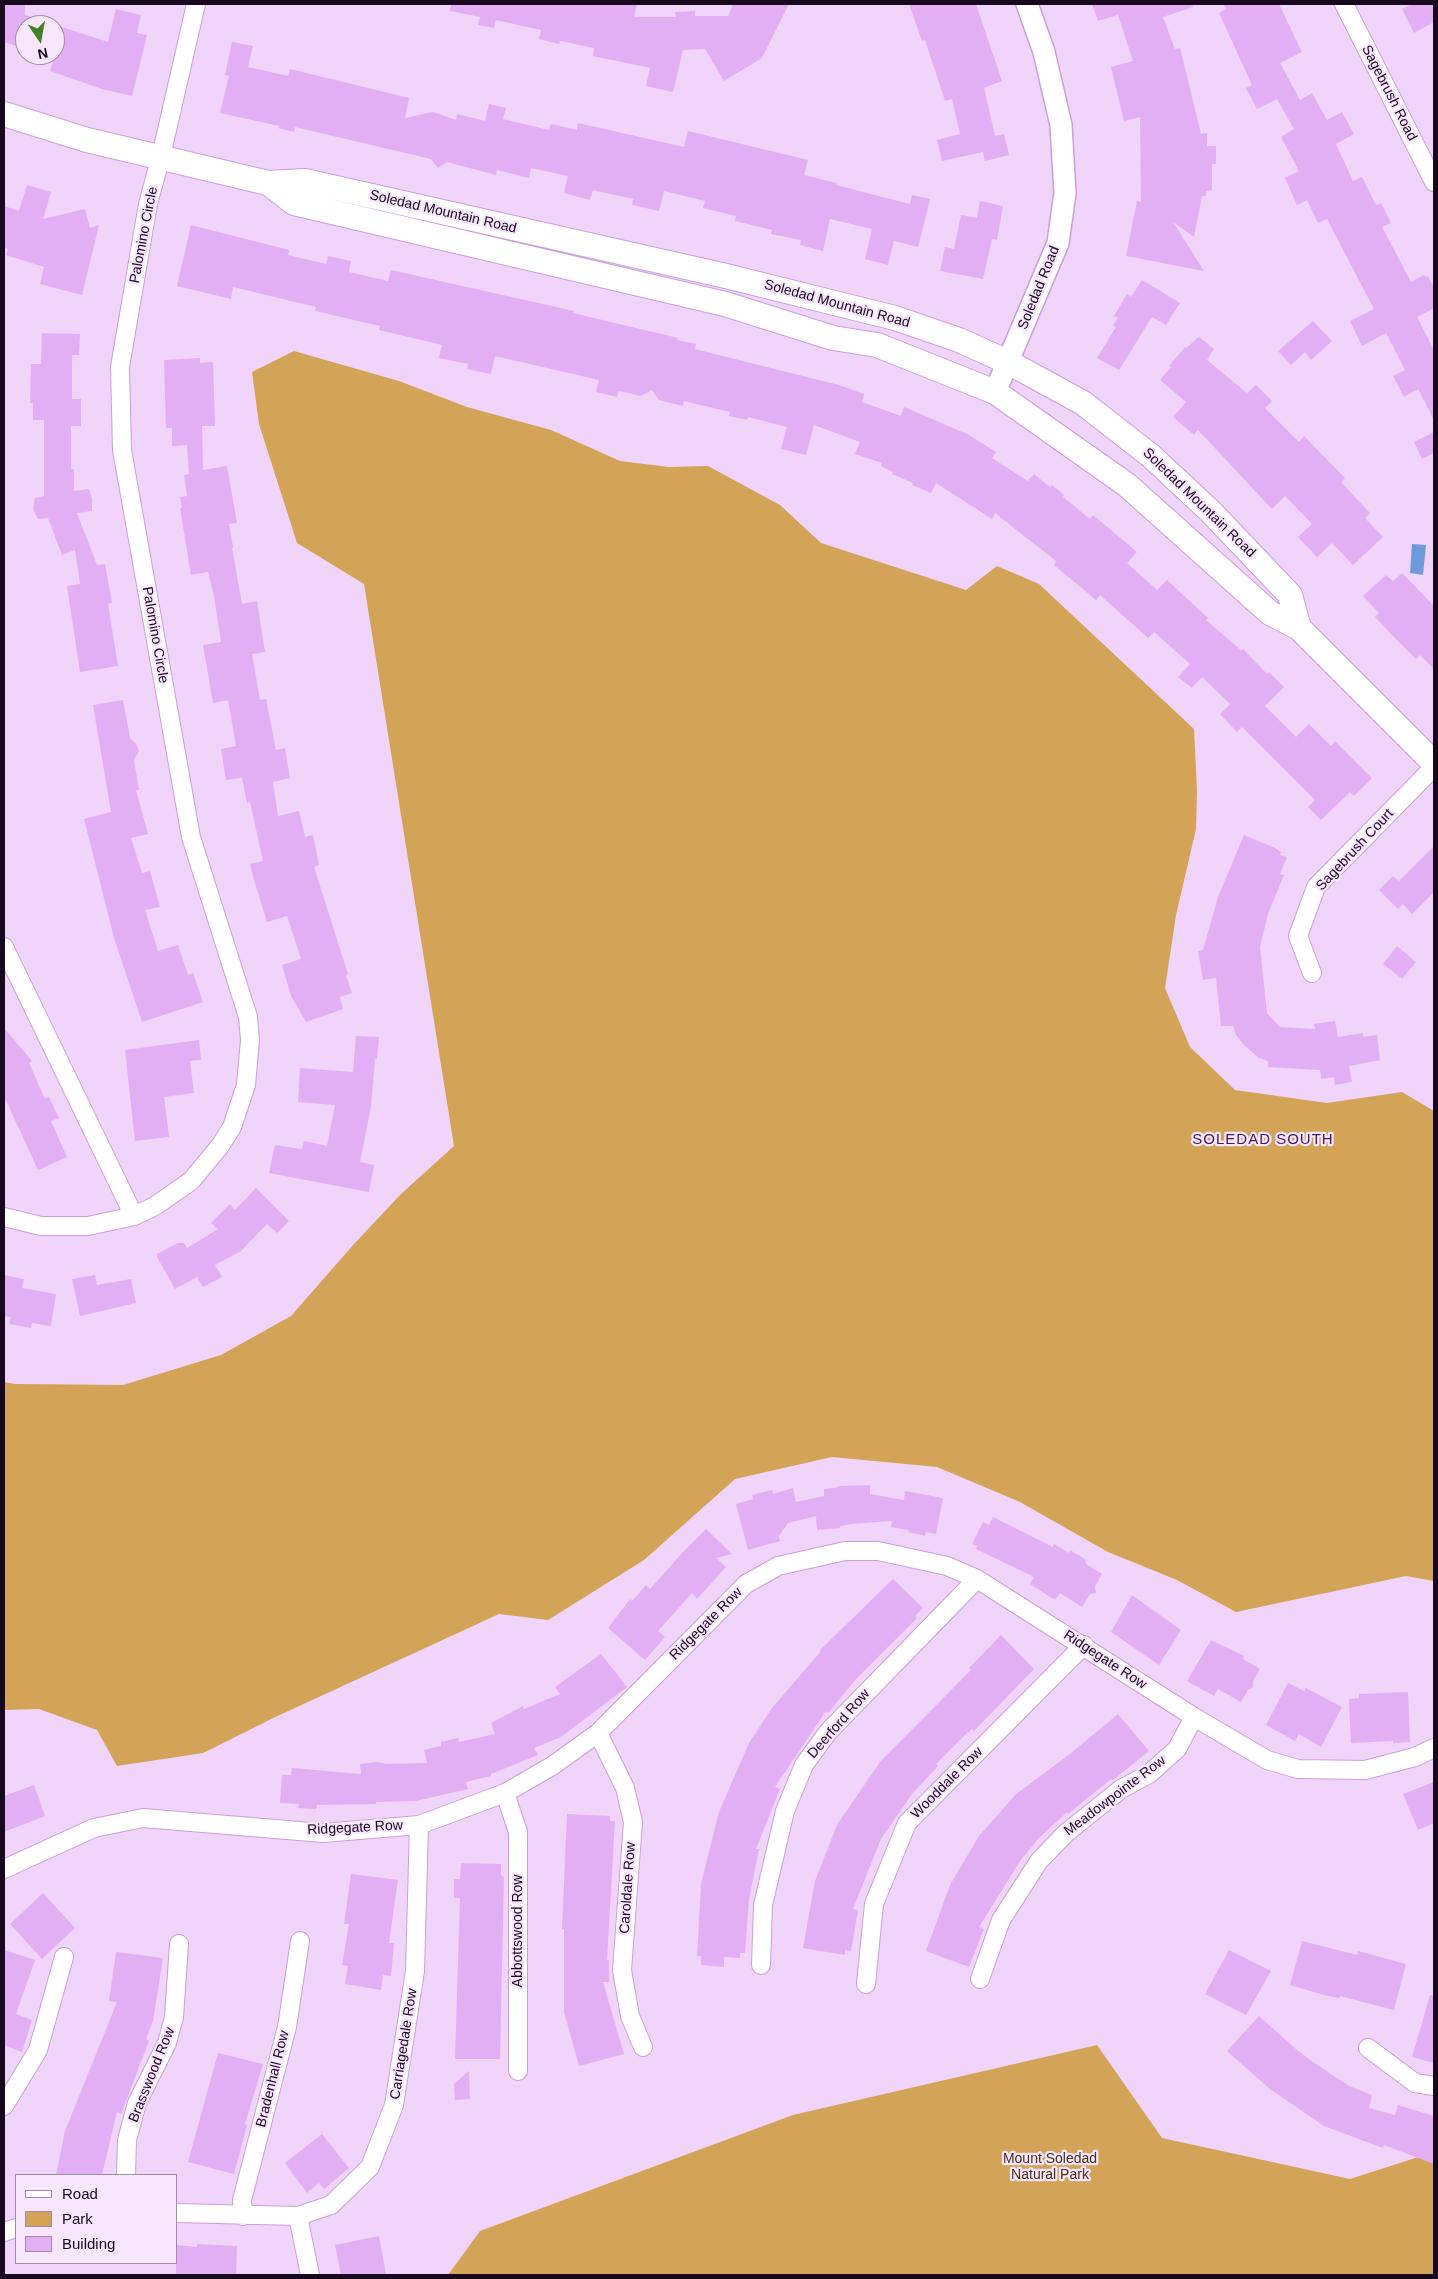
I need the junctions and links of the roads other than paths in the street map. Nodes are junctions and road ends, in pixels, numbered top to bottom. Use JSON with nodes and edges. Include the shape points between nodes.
{"nodes":[{"id":1,"x":196,"y":4,"type":"edge"},
{"id":2,"x":1027,"y":4,"type":"edge"},
{"id":3,"x":1344,"y":4,"type":"edge"},
{"id":4,"x":4,"y":114,"type":"edge"},
{"id":5,"x":161,"y":156,"type":"junction"},
{"id":6,"x":1434,"y":182,"type":"edge"},
{"id":7,"x":268,"y":183,"type":"junction"},
{"id":8,"x":1008,"y":362,"type":"junction"},
{"id":9,"x":995,"y":392,"type":"junction"},
{"id":10,"x":1299,"y":628,"type":"junction"},
{"id":11,"x":1434,"y":763,"type":"edge"},
{"id":12,"x":1434,"y":767,"type":"edge"},
{"id":13,"x":4,"y":947,"type":"edge"},
{"id":14,"x":1312,"y":973,"type":"dead end"},
{"id":15,"x":134,"y":1216,"type":"junction"},
{"id":16,"x":4,"y":1217,"type":"edge"},
{"id":17,"x":977,"y":1579,"type":"junction"},
{"id":18,"x":1084,"y":1645,"type":"junction"},
{"id":19,"x":1194,"y":1717,"type":"junction"},
{"id":20,"x":598,"y":1733,"type":"junction"},
{"id":21,"x":1434,"y":1748,"type":"edge"},
{"id":22,"x":505,"y":1793,"type":"junction"},
{"id":23,"x":419,"y":1825,"type":"junction"},
{"id":24,"x":4,"y":1869,"type":"edge"},
{"id":25,"x":300,"y":1940,"type":"dead end"},
{"id":26,"x":179,"y":1944,"type":"dead end"},
{"id":27,"x":64,"y":1957,"type":"dead end"},
{"id":28,"x":761,"y":1966,"type":"dead end"},
{"id":29,"x":980,"y":1979,"type":"dead end"},
{"id":30,"x":866,"y":1984,"type":"dead end"},
{"id":31,"x":643,"y":2047,"type":"dead end"},
{"id":32,"x":1368,"y":2048,"type":"dead end"},
{"id":33,"x":518,"y":2071,"type":"dead end"},
{"id":34,"x":1434,"y":2086,"type":"edge"},
{"id":35,"x":4,"y":2106,"type":"edge"},
{"id":36,"x":126,"y":2174,"type":"edge"},
{"id":37,"x":178,"y":2213,"type":"edge"},
{"id":38,"x":243,"y":2216,"type":"junction"},
{"id":39,"x":298,"y":2216,"type":"junction"},
{"id":40,"x":310,"y":2275,"type":"edge"}],
"edges":[{"from":1,"to":5,"type":"street","name":"Palomino Circle"},
{"from":2,"to":8,"type":"street","name":"Soledad Road","via":[[1044,52],[1062,124],[1065,193],[1058,243]]},
{"from":3,"to":6,"type":"street","name":"Sagebrush Road"},
{"from":4,"to":5,"type":"main road","name":"Soledad Mountain Road","via":[[82,139]]},
{"from":5,"to":7,"type":"main road","name":"Soledad Mountain Road"},
{"from":5,"to":15,"type":"street","name":"Palomino Circle","via":[[148,204],[120,367],[122,450],[191,837],[248,1017],[250,1055],[240,1106],[220,1146],[186,1186]]},
{"from":7,"to":8,"type":"main road","name":"Soledad Mountain Road","via":[[305,181],[842,304],[950,337]]},
{"from":7,"to":9,"type":"main road","name":"Soledad Mountain Road","via":[[294,203],[725,304],[833,338],[877,345]]},
{"from":8,"to":9,"type":"street","name":"Soledad Road"},
{"from":8,"to":10,"type":"main road","name":"Soledad Mountain Road","via":[[1083,403],[1151,456],[1223,524],[1290,595]]},
{"from":9,"to":10,"type":"main road","name":"Soledad Mountain Road","via":[[1127,485],[1270,613]]},
{"from":10,"to":11,"type":"main road","name":"Soledad Mountain Road"},
{"from":12,"to":14,"type":"street","name":"Sagebrush Court","via":[[1316,887],[1298,936]]},
{"from":13,"to":15,"type":"street"},
{"from":15,"to":16,"type":"street","name":"Palomino Circle","via":[[96,1225],[64,1227],[41,1226]]},
{"from":17,"to":18,"type":"street","name":"Ridgegate Row"},
{"from":17,"to":20,"type":"street","name":"Ridgegate Row","via":[[948,1566],[878,1552],[845,1551],[778,1566],[746,1584]]},
{"from":17,"to":28,"type":"street","name":"Deerford Row","via":[[828,1732],[804,1765],[785,1811],[763,1905]]},
{"from":18,"to":19,"type":"street","name":"Ridgegate Row"},
{"from":18,"to":30,"type":"street","name":"Wooddale Row","via":[[907,1823],[874,1904]]},
{"from":19,"to":21,"type":"street","name":"Ridgegate Row","via":[[1267,1760],[1298,1769],[1365,1770],[1415,1757]]},
{"from":19,"to":29,"type":"street","name":"Meadowpointe Row","via":[[1176,1749],[1149,1774],[1113,1795],[1066,1832],[1039,1861],[1001,1920]]},
{"from":20,"to":22,"type":"street","name":"Ridgegate Row","via":[[552,1766]]},
{"from":20,"to":31,"type":"street","name":"Caroldale Row","via":[[625,1788],[633,1822],[622,1970],[630,2016]]},
{"from":22,"to":23,"type":"street","name":"Ridgegate Row"},
{"from":22,"to":33,"type":"street","name":"Abbottswood Row","via":[[518,1832]]},
{"from":23,"to":24,"type":"street","name":"Ridgegate Row","via":[[323,1833],[143,1818],[94,1828]]},
{"from":23,"to":39,"type":"street","name":"Carriagedale Row","via":[[414,1971],[394,2105],[370,2167],[332,2205]]},
{"from":25,"to":38,"type":"street","name":"Bradenhall Row","via":[[287,2027],[242,2200]]},
{"from":26,"to":36,"type":"street","name":"Brasswood Row","via":[[174,2017],[167,2043],[138,2103],[128,2140]]},
{"from":27,"to":35,"type":"street","via":[[38,2050]]},
{"from":32,"to":34,"type":"street","via":[[1415,2083]]},
{"from":37,"to":38,"type":"street","name":"Carriagedale Row"},
{"from":38,"to":39,"type":"street","name":"Carriagedale Row"},
{"from":39,"to":40,"type":"street"}]}
